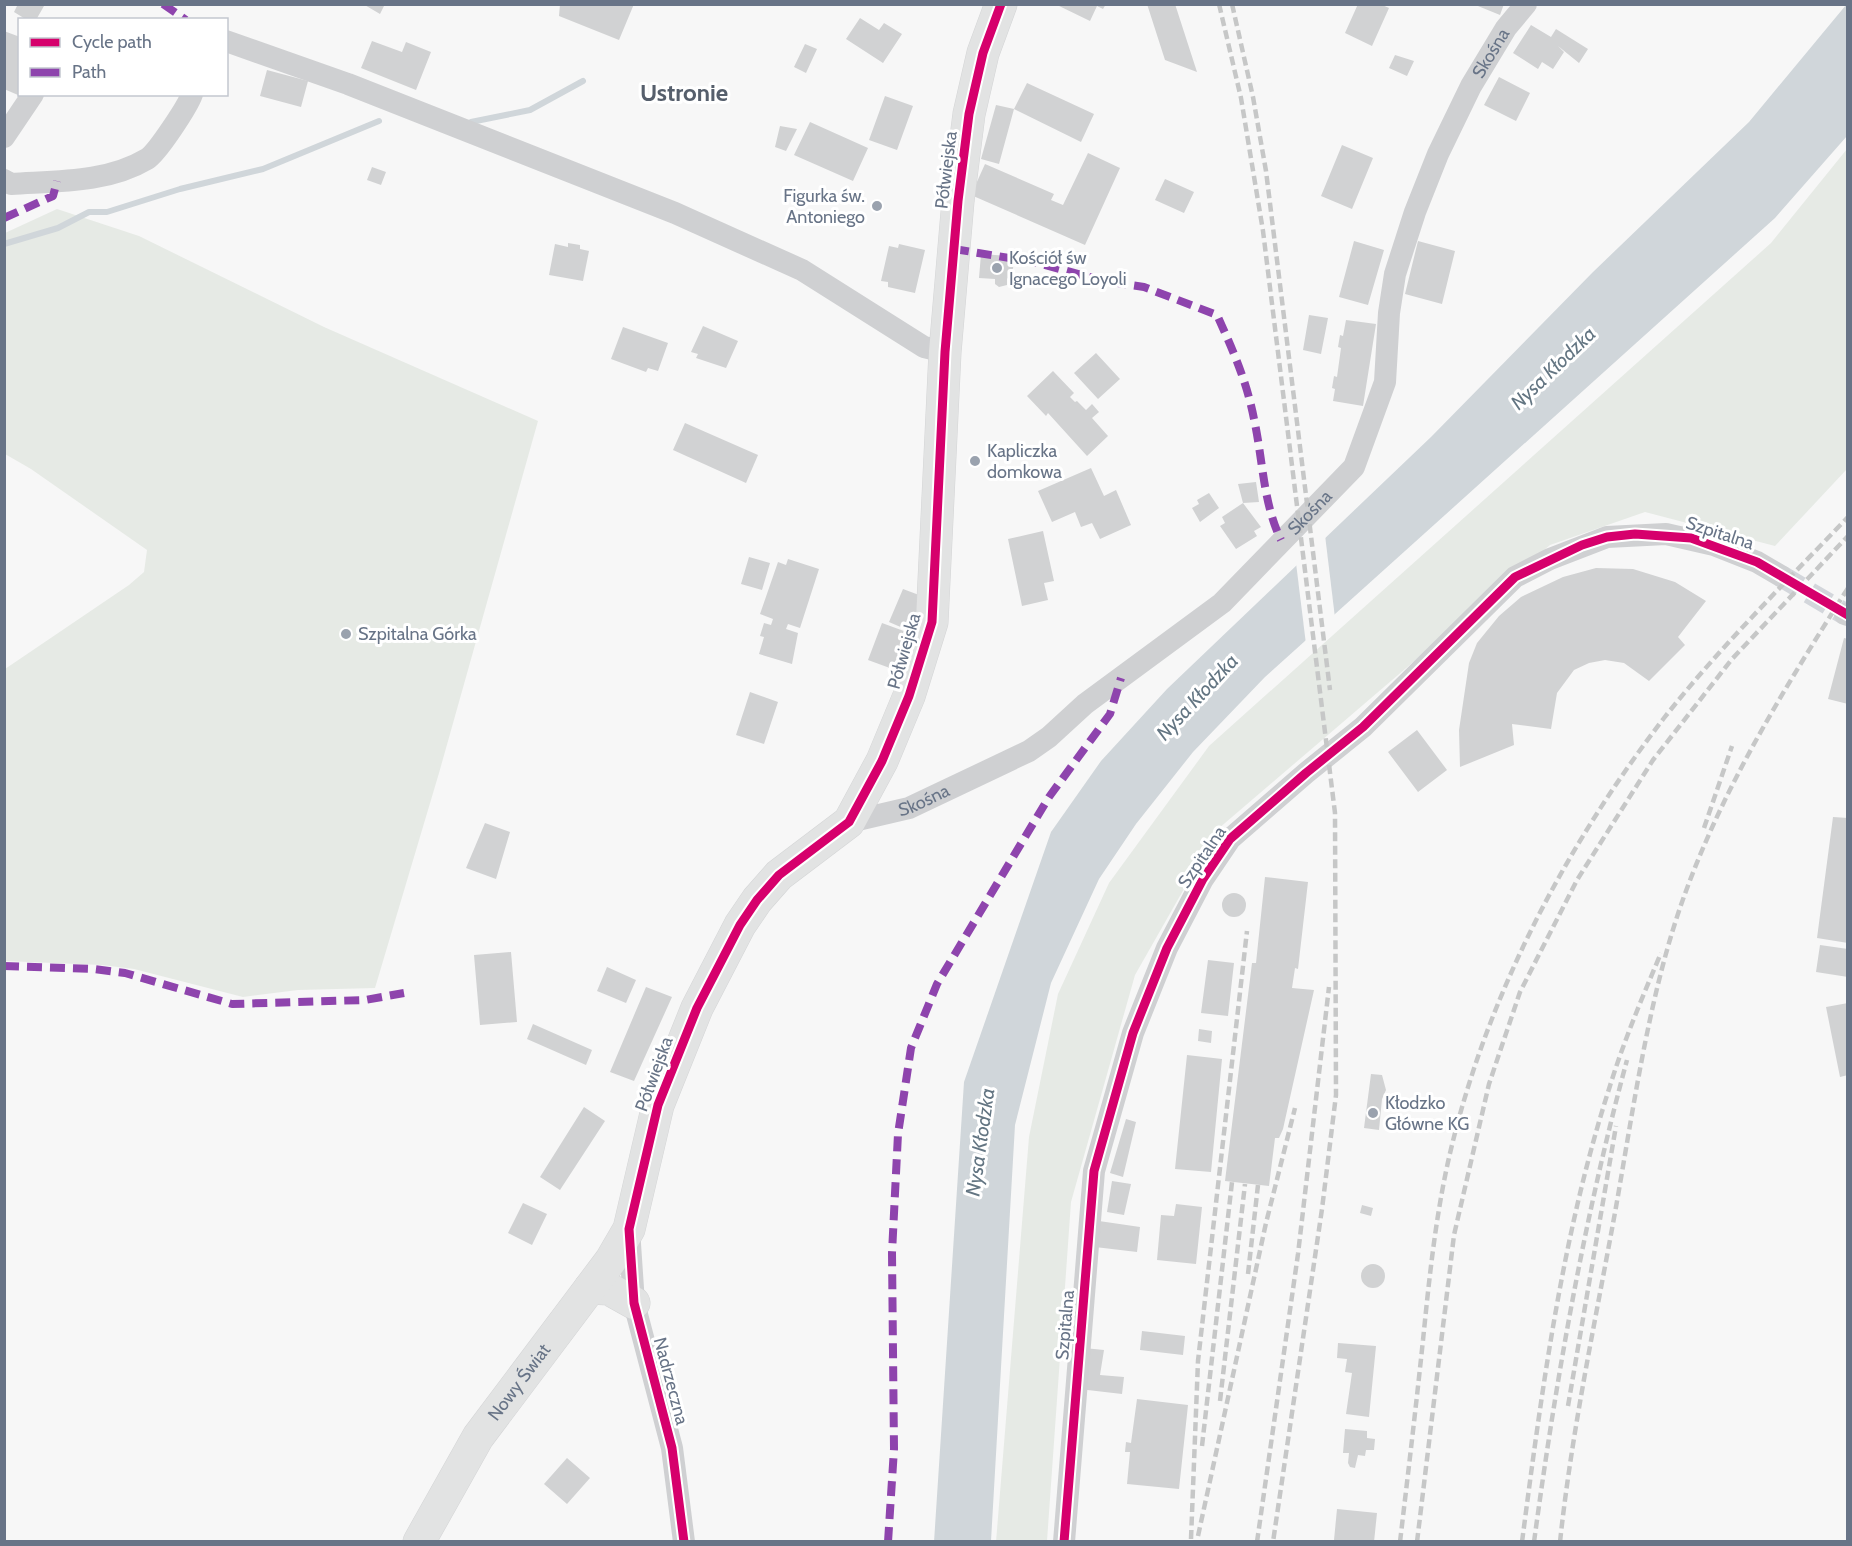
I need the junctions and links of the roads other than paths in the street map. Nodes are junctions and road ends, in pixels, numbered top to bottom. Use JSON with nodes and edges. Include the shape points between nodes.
{"nodes":[{"id":1,"x":1001,"y":4,"type":"edge"},
{"id":2,"x":1526,"y":4,"type":"edge"},
{"id":3,"x":228,"y":42,"type":"edge"},
{"id":4,"x":32,"y":96,"type":"edge"},
{"id":5,"x":191,"y":96,"type":"edge"},
{"id":6,"x":4,"y":137,"type":"edge"},
{"id":7,"x":4,"y":180,"type":"edge"},
{"id":8,"x":945,"y":352,"type":"junction"},
{"id":9,"x":1782,"y":576,"type":"tunnel mouth"},
{"id":10,"x":849,"y":822,"type":"junction"},
{"id":11,"x":629,"y":1229,"type":"junction"},
{"id":12,"x":590,"y":1288,"type":"junction"},
{"id":13,"x":634,"y":1303,"type":"junction"},
{"id":14,"x":419,"y":1542,"type":"edge"},
{"id":15,"x":684,"y":1542,"type":"edge"},
{"id":16,"x":1064,"y":1542,"type":"edge"}],
"edges":[{"from":1,"to":8,"type":"street","name":"Półwiejska","via":[[983,53],[969,114]]},
{"from":2,"to":10,"type":"street","name":"Skośna","via":[[1506,28],[1471,86],[1415,212],[1395,274],[1385,382],[1354,467],[1222,603],[1085,704],[1049,737],[1029,751],[919,804]]},
{"from":3,"to":8,"type":"street","via":[[679,215],[802,270],[924,347]]},
{"from":4,"to":6,"type":"street"},
{"from":5,"to":7,"type":"street","via":[[149,158],[105,176],[11,184]]},
{"from":8,"to":10,"type":"street","name":"Półwiejska","via":[[932,622],[887,750]]},
{"from":9,"to":16,"type":"street","name":"Szpitalna","via":[[1714,545],[1666,534],[1607,537],[1550,558],[1515,577],[1363,728],[1230,839],[1203,879],[1167,948],[1132,1033],[1094,1171]]},
{"from":10,"to":11,"type":"street","name":"Półwiejska","via":[[779,875],[740,925],[698,1008],[658,1105]]},
{"from":11,"to":12,"type":"street","name":"Nowy Świat"},
{"from":11,"to":13,"type":"street","name":"Nadrzeczna"},
{"from":12,"to":13,"type":"street","via":[[609,1289]]},
{"from":12,"to":14,"type":"street","name":"Nowy Świat","via":[[478,1437]]},
{"from":13,"to":15,"type":"street","name":"Nadrzeczna","via":[[672,1448]]}]}
